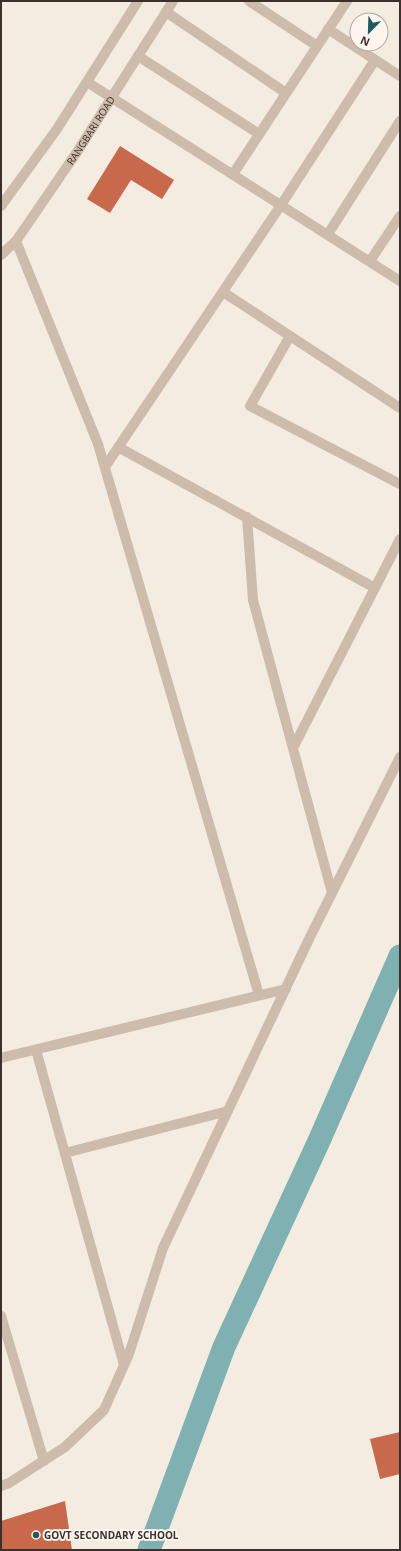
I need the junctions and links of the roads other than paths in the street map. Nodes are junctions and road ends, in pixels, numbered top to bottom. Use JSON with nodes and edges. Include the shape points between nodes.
{"nodes":[{"id":1,"x":138,"y":1,"type":"edge"},
{"id":2,"x":173,"y":1,"type":"edge"},
{"id":3,"x":249,"y":1,"type":"edge"},
{"id":4,"x":346,"y":1,"type":"edge"},
{"id":5,"x":166,"y":12,"type":"junction"},
{"id":6,"x":328,"y":29,"type":"junction"},
{"id":7,"x":316,"y":46,"type":"junction"},
{"id":8,"x":138,"y":56,"type":"junction"},
{"id":9,"x":375,"y":60,"type":"junction"},
{"id":10,"x":400,"y":76,"type":"edge"},
{"id":11,"x":87,"y":82,"type":"junction"},
{"id":12,"x":286,"y":93,"type":"junction"},
{"id":13,"x":112,"y":97,"type":"junction"},
{"id":14,"x":400,"y":121,"type":"edge"},
{"id":15,"x":259,"y":134,"type":"junction"},
{"id":16,"x":233,"y":174,"type":"junction"},
{"id":17,"x":281,"y":205,"type":"junction"},
{"id":18,"x":1,"y":206,"type":"edge"},
{"id":19,"x":400,"y":216,"type":"edge"},
{"id":20,"x":328,"y":234,"type":"junction"},
{"id":21,"x":16,"y":241,"type":"junction"},
{"id":22,"x":1,"y":255,"type":"edge"},
{"id":23,"x":370,"y":261,"type":"junction"},
{"id":24,"x":400,"y":281,"type":"edge"},
{"id":25,"x":223,"y":292,"type":"junction"},
{"id":26,"x":290,"y":336,"type":"junction"},
{"id":27,"x":400,"y":408,"type":"edge"},
{"id":28,"x":118,"y":447,"type":"junction"},
{"id":29,"x":105,"y":467,"type":"junction"},
{"id":30,"x":400,"y":484,"type":"edge"},
{"id":31,"x":247,"y":517,"type":"junction"},
{"id":32,"x":400,"y":539,"type":"edge"},
{"id":33,"x":375,"y":588,"type":"junction"},
{"id":34,"x":293,"y":748,"type":"junction"},
{"id":35,"x":400,"y":756,"type":"edge"},
{"id":36,"x":332,"y":893,"type":"junction"},
{"id":37,"x":286,"y":989,"type":"junction"},
{"id":38,"x":259,"y":995,"type":"junction"},
{"id":39,"x":36,"y":1050,"type":"junction"},
{"id":40,"x":1,"y":1058,"type":"edge"},
{"id":41,"x":228,"y":1110,"type":"junction"},
{"id":42,"x":65,"y":1153,"type":"junction"},
{"id":43,"x":1,"y":1316,"type":"edge"},
{"id":44,"x":124,"y":1365,"type":"junction"},
{"id":45,"x":44,"y":1461,"type":"junction"},
{"id":46,"x":1,"y":1486,"type":"edge"}],
"edges":[{"from":1,"to":11,"type":"street"},
{"from":2,"to":5,"type":"street","name":"RANGBARI ROAD"},
{"from":3,"to":7,"type":"street"},
{"from":4,"to":6,"type":"street"},
{"from":5,"to":8,"type":"street","name":"RANGBARI ROAD"},
{"from":5,"to":12,"type":"street"},
{"from":6,"to":7,"type":"street"},
{"from":6,"to":9,"type":"street"},
{"from":7,"to":12,"type":"street"},
{"from":8,"to":13,"type":"street","name":"RANGBARI ROAD"},
{"from":8,"to":15,"type":"street"},
{"from":9,"to":10,"type":"street"},
{"from":9,"to":17,"type":"street"},
{"from":11,"to":13,"type":"street"},
{"from":11,"to":18,"type":"street","via":[[57,129]]},
{"from":12,"to":15,"type":"street"},
{"from":13,"to":16,"type":"street"},
{"from":13,"to":21,"type":"street","name":"RANGBARI ROAD","via":[[78,152]]},
{"from":14,"to":20,"type":"street"},
{"from":15,"to":16,"type":"street"},
{"from":16,"to":17,"type":"street"},
{"from":17,"to":20,"type":"street"},
{"from":17,"to":25,"type":"street"},
{"from":19,"to":23,"type":"street"},
{"from":20,"to":23,"type":"street"},
{"from":21,"to":22,"type":"street","name":"RANGBARI ROAD"},
{"from":21,"to":29,"type":"street"},
{"from":23,"to":24,"type":"street"},
{"from":25,"to":26,"type":"street"},
{"from":25,"to":28,"type":"street"},
{"from":26,"to":27,"type":"street"},
{"from":26,"to":30,"type":"street","via":[[250,406]]},
{"from":28,"to":29,"type":"street"},
{"from":28,"to":31,"type":"street"},
{"from":29,"to":38,"type":"street"},
{"from":31,"to":33,"type":"street"},
{"from":31,"to":34,"type":"street","via":[[253,600]]},
{"from":32,"to":33,"type":"street"},
{"from":33,"to":34,"type":"street"},
{"from":34,"to":36,"type":"street"},
{"from":35,"to":36,"type":"street"},
{"from":36,"to":37,"type":"street"},
{"from":37,"to":38,"type":"street"},
{"from":37,"to":41,"type":"street"},
{"from":38,"to":39,"type":"street"},
{"from":39,"to":40,"type":"street"},
{"from":39,"to":42,"type":"street"},
{"from":41,"to":42,"type":"street"},
{"from":41,"to":44,"type":"street","via":[[163,1248]]},
{"from":42,"to":44,"type":"street"},
{"from":43,"to":45,"type":"street"},
{"from":44,"to":45,"type":"street","via":[[104,1410],[64,1447]]},
{"from":45,"to":46,"type":"street","via":[[10,1484]]}]}
